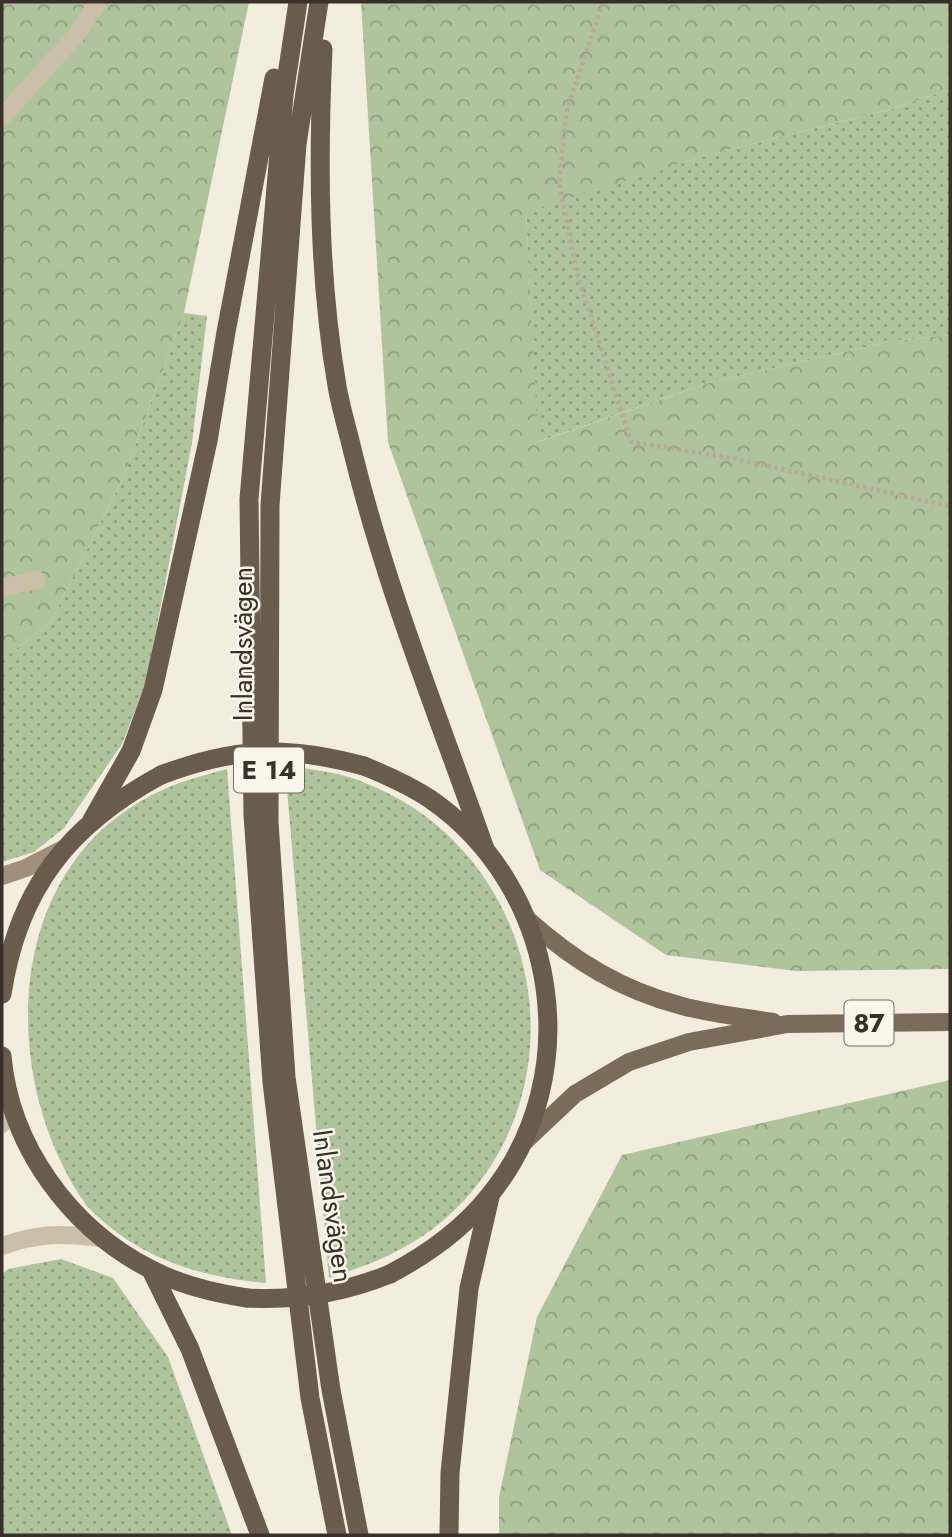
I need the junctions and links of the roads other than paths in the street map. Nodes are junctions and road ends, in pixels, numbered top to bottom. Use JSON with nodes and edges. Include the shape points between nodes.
{"nodes":[{"id":1,"x":98,"y":2,"type":"edge"},
{"id":2,"x":290,"y":2,"type":"edge"},
{"id":3,"x":298,"y":2,"type":"edge"},
{"id":4,"x":319,"y":2,"type":"edge"},
{"id":5,"x":325,"y":2,"type":"edge"},
{"id":6,"x":2,"y":117,"type":"edge"},
{"id":7,"x":36,"y":580,"type":"dead end"},
{"id":8,"x":2,"y":589,"type":"edge"},
{"id":9,"x":92,"y":820,"type":"junction"},
{"id":10,"x":63,"y":849,"type":"junction"},
{"id":11,"x":485,"y":849,"type":"junction"},
{"id":12,"x":2,"y":876,"type":"edge"},
{"id":13,"x":528,"y":919,"type":"junction"},
{"id":14,"x":2,"y":994,"type":"edge"},
{"id":15,"x":950,"y":1022,"type":"edge"},
{"id":16,"x":787,"y":1024,"type":"junction"},
{"id":17,"x":2,"y":1056,"type":"edge"},
{"id":18,"x":9,"y":1096,"type":"junction"},
{"id":19,"x":2,"y":1124,"type":"edge"},
{"id":20,"x":523,"y":1143,"type":"junction"},
{"id":21,"x":490,"y":1196,"type":"junction"},
{"id":22,"x":100,"y":1238,"type":"junction"},
{"id":23,"x":2,"y":1246,"type":"edge"},
{"id":24,"x":151,"y":1270,"type":"junction"},
{"id":25,"x":260,"y":1535,"type":"edge"},
{"id":26,"x":337,"y":1535,"type":"edge"},
{"id":27,"x":359,"y":1535,"type":"edge"},
{"id":28,"x":449,"y":1535,"type":"edge"}],
"edges":[{"from":1,"to":6,"type":"street","via":[[76,35]]},
{"from":2,"to":9,"type":"highway","via":[[208,441],[153,690],[131,751]]},
{"from":3,"to":26,"type":"highway","name":"Inlandsvägen","number":"E 14","via":[[284,95],[249,499],[253,815],[273,1096],[310,1398]]},
{"from":4,"to":27,"type":"highway","name":"Inlandsvägen","number":"E 14","via":[[298,144],[270,505],[269,822],[286,1077],[331,1390]]},
{"from":5,"to":11,"type":"highway","via":[[319,136],[322,239],[337,387],[365,503],[405,628]]},
{"from":7,"to":8,"type":"street"},
{"from":9,"to":10,"type":"highway"},
{"from":9,"to":11,"type":"highway","bridge":true,"via":[[161,775],[205,760],[261,751],[307,753],[364,766],[398,780],[459,822]]},
{"from":10,"to":12,"type":"main road"},
{"from":10,"to":14,"type":"highway","via":[[27,905]]},
{"from":11,"to":13,"type":"highway"},
{"from":13,"to":16,"type":"main road","via":[[562,950],[602,975],[647,994],[683,1006]]},
{"from":13,"to":20,"type":"highway","via":[[545,981],[549,1032],[537,1107]]},
{"from":15,"to":16,"type":"main road","number":"87"},
{"from":16,"to":20,"type":"main road","via":[[689,1042],[629,1062],[575,1094]]},
{"from":17,"to":18,"type":"highway"},
{"from":18,"to":19,"type":"street"},
{"from":18,"to":22,"type":"highway","via":[[34,1159]]},
{"from":20,"to":21,"type":"highway"},
{"from":21,"to":24,"type":"highway","bridge":true,"via":[[444,1241],[418,1259],[363,1285],[315,1296],[247,1298],[203,1290]]},
{"from":21,"to":28,"type":"highway","via":[[469,1288],[450,1473]]},
{"from":22,"to":23,"type":"street","via":[[62,1233]]},
{"from":22,"to":24,"type":"highway"},
{"from":24,"to":25,"type":"highway","via":[[190,1349]]}]}
